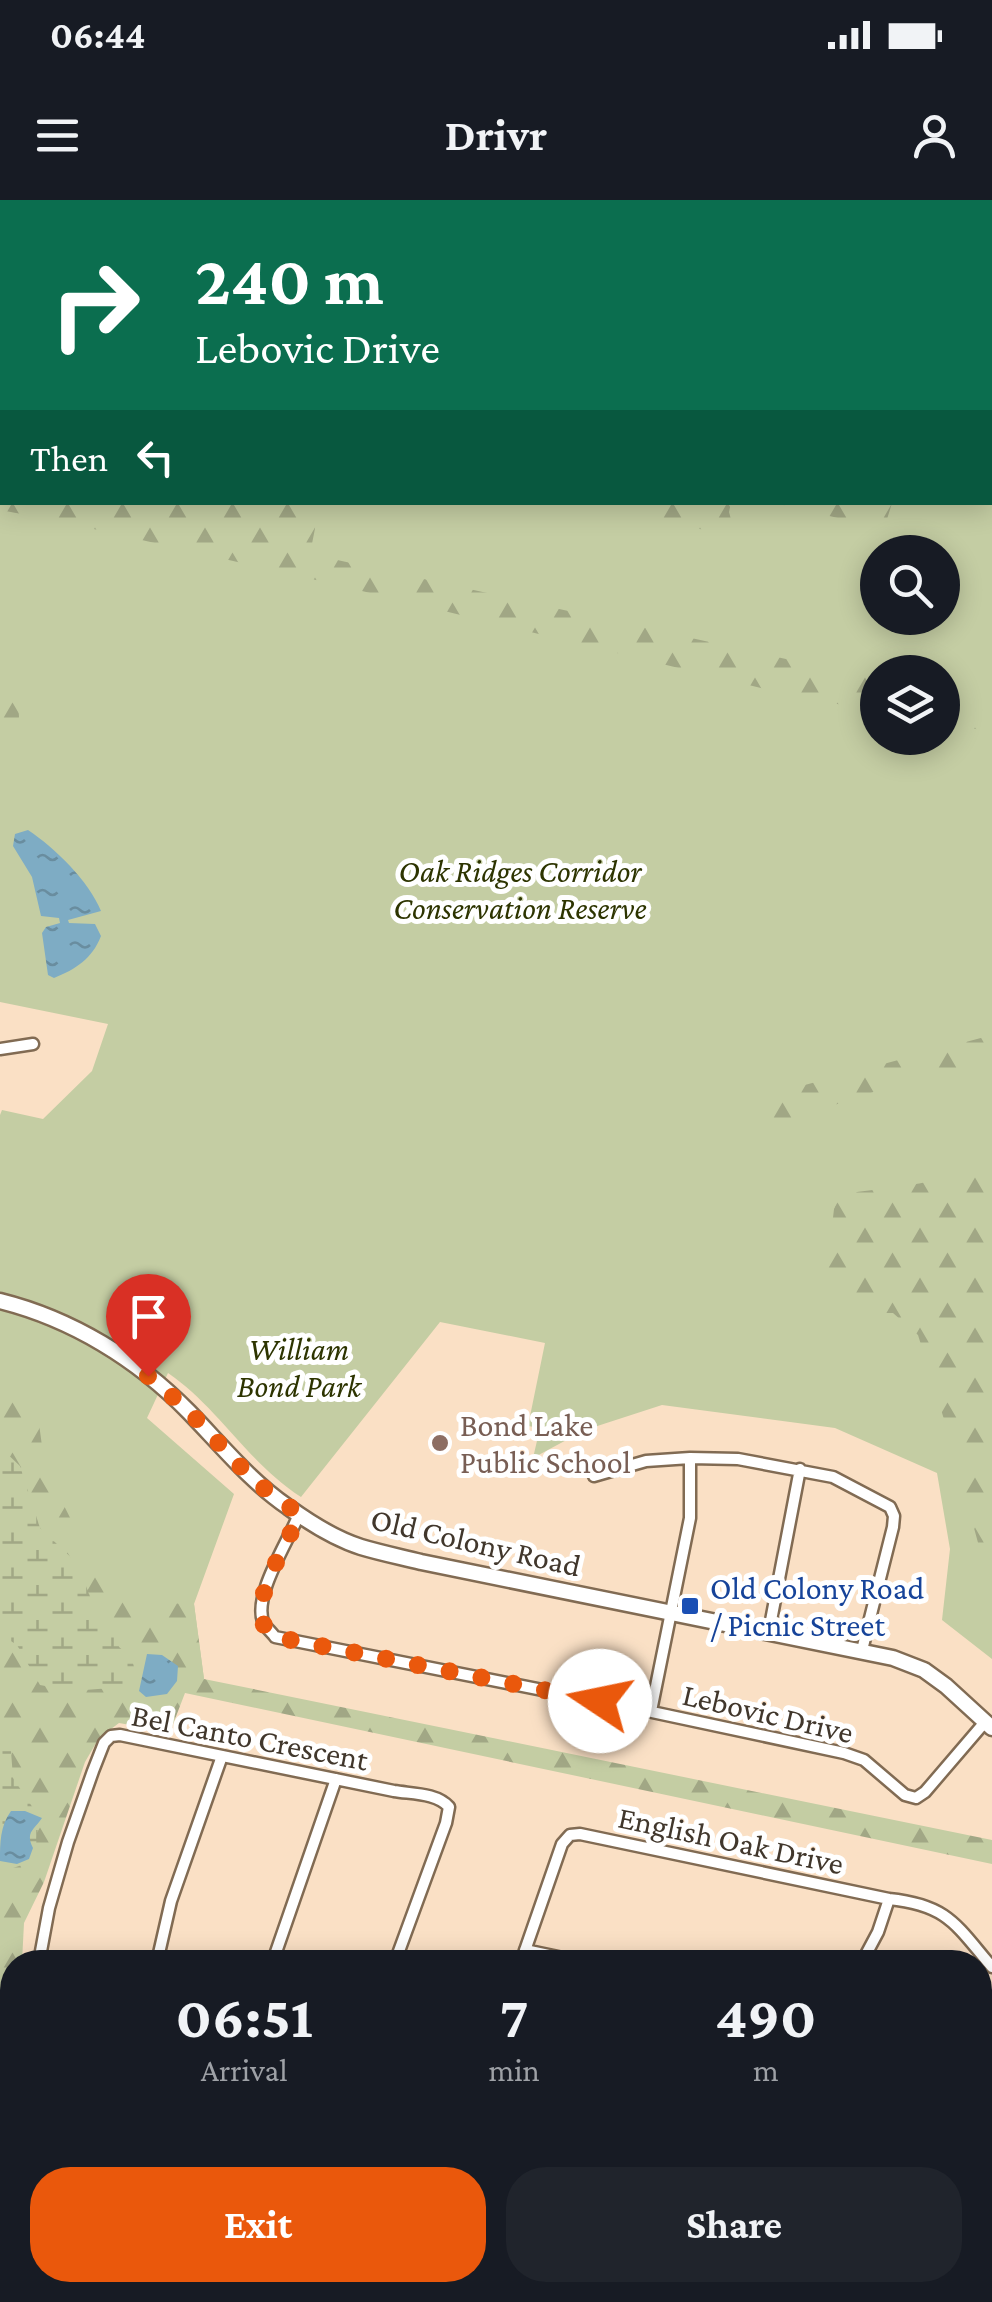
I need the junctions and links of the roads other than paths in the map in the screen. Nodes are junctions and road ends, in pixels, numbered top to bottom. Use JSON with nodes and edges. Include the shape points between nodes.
{"nodes":[{"id":1,"x":33,"y":1044,"type":"dead end"},
{"id":2,"x":0,"y":1048,"type":"edge"},
{"id":3,"x":0,"y":1301,"type":"edge"},
{"id":4,"x":690,"y":1458,"type":"junction"},
{"id":5,"x":800,"y":1469,"type":"junction"},
{"id":6,"x":594,"y":1476,"type":"dead end"},
{"id":7,"x":299,"y":1514,"type":"junction"},
{"id":8,"x":672,"y":1612,"type":"junction"},
{"id":9,"x":769,"y":1632,"type":"junction"},
{"id":10,"x":862,"y":1650,"type":"junction"},
{"id":11,"x":651,"y":1711,"type":"junction"},
{"id":12,"x":988,"y":1725,"type":"edge"},
{"id":13,"x":222,"y":1756,"type":"junction"},
{"id":14,"x":336,"y":1780,"type":"junction"},
{"id":15,"x":889,"y":1900,"type":"junction"},
{"id":16,"x":41,"y":1950,"type":"edge"},
{"id":17,"x":159,"y":1950,"type":"edge"},
{"id":18,"x":277,"y":1950,"type":"edge"},
{"id":19,"x":399,"y":1950,"type":"edge"},
{"id":20,"x":525,"y":1950,"type":"edge"},
{"id":21,"x":868,"y":1950,"type":"edge"},
{"id":22,"x":978,"y":1950,"type":"edge"}],
"edges":[{"from":1,"to":2,"type":"street"},
{"from":3,"to":7,"type":"street","name":"Old Colony Road","via":[[48,1315],[119,1354],[186,1408],[253,1480]]},
{"from":4,"to":5,"type":"street"},
{"from":4,"to":6,"type":"street","via":[[646,1461]]},
{"from":4,"to":8,"type":"street","via":[[690,1518]]},
{"from":5,"to":9,"type":"street"},
{"from":5,"to":10,"type":"street","via":[[833,1477],[890,1507],[894,1516]]},
{"from":7,"to":8,"type":"street","name":"Old Colony Road","via":[[360,1547]]},
{"from":7,"to":11,"type":"street","name":"Lebovic Drive","via":[[265,1590],[264,1625],[276,1637]]},
{"from":8,"to":9,"type":"street","name":"Old Colony Road"},
{"from":8,"to":11,"type":"street"},
{"from":9,"to":10,"type":"street","name":"Old Colony Road"},
{"from":10,"to":12,"type":"street","name":"Old Colony Road","via":[[924,1670]]},
{"from":11,"to":12,"type":"street","name":"Lebovic Drive","via":[[844,1753],[916,1798]]},
{"from":13,"to":14,"type":"street","name":"Bel Canto Crescent"},
{"from":13,"to":16,"type":"street","name":"Bel Canto Crescent","via":[[120,1735],[106,1739],[68,1842]]},
{"from":13,"to":17,"type":"street"},
{"from":14,"to":18,"type":"street"},
{"from":14,"to":19,"type":"street","name":"Bel Canto Crescent","via":[[438,1797],[449,1807]]},
{"from":15,"to":20,"type":"street","name":"English Oak Drive","via":[[570,1835]]},
{"from":15,"to":21,"type":"street"},
{"from":15,"to":22,"type":"street","name":"English Oak Drive","via":[[938,1910]]}]}
